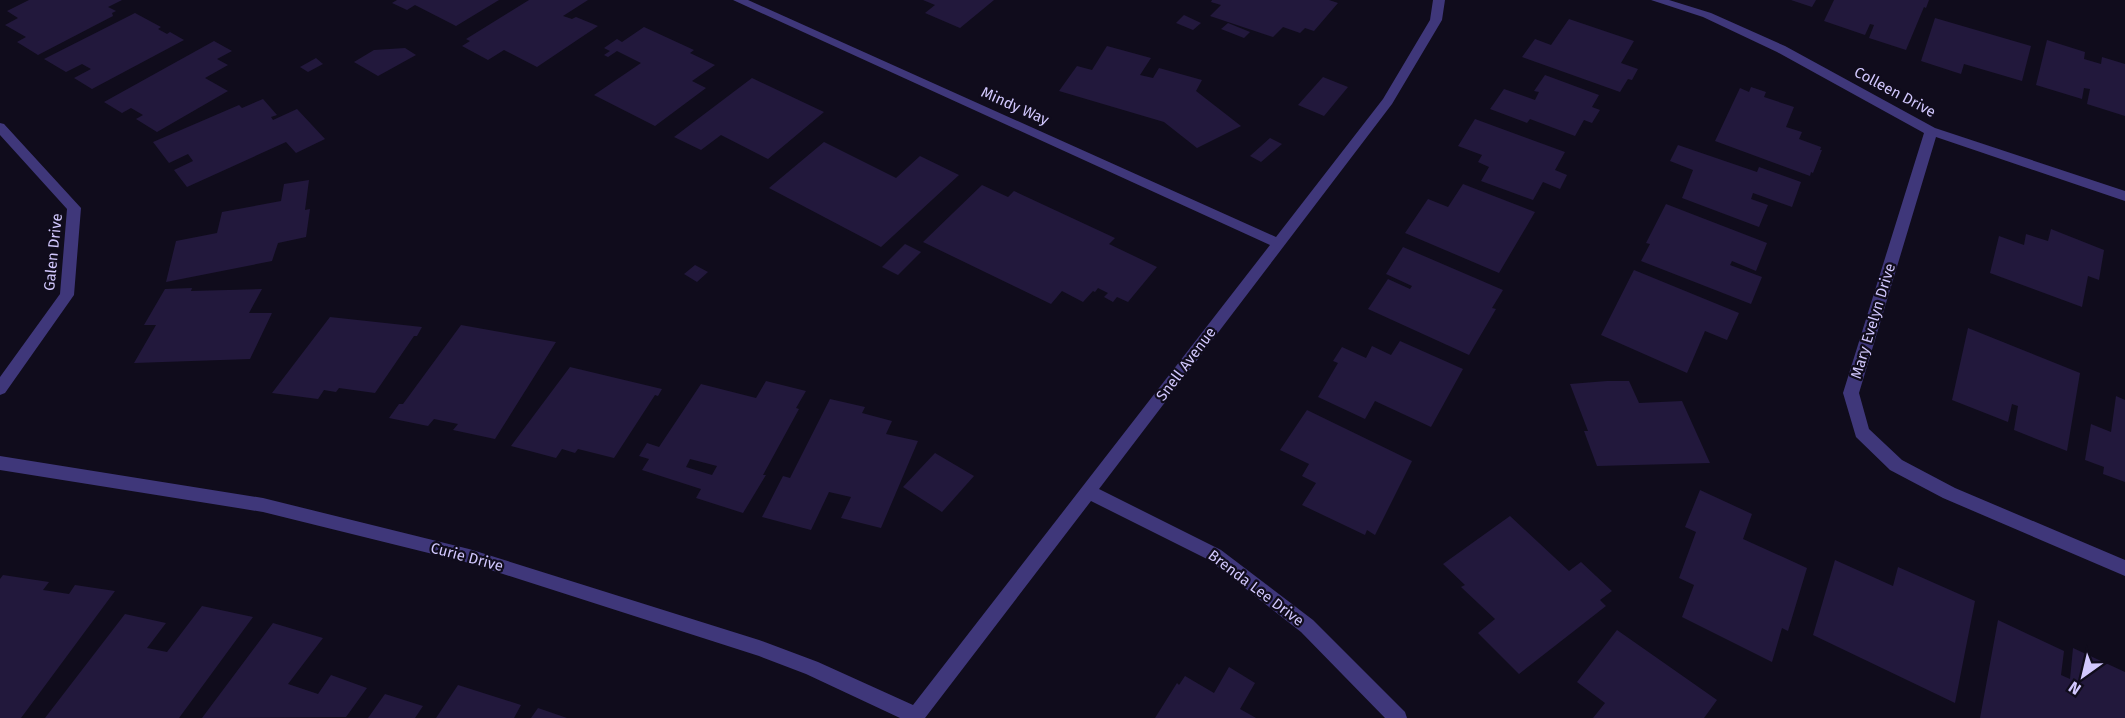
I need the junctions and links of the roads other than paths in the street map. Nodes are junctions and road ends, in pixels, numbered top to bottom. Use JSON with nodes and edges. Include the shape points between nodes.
{"nodes":[{"id":1,"x":739,"y":0,"type":"edge"},
{"id":2,"x":1439,"y":0,"type":"edge"},
{"id":3,"x":1657,"y":0,"type":"edge"},
{"id":4,"x":0,"y":126,"type":"edge"},
{"id":5,"x":1931,"y":131,"type":"junction"},
{"id":6,"x":2125,"y":196,"type":"edge"},
{"id":7,"x":1278,"y":243,"type":"junction"},
{"id":8,"x":0,"y":389,"type":"edge"},
{"id":9,"x":0,"y":463,"type":"edge"},
{"id":10,"x":1089,"y":492,"type":"junction"},
{"id":11,"x":2125,"y":568,"type":"edge"},
{"id":12,"x":915,"y":717,"type":"edge"},
{"id":13,"x":1398,"y":718,"type":"edge"}],
"edges":[{"from":1,"to":7,"type":"street","name":"Mindy Way"},
{"from":2,"to":7,"type":"street","name":"Snell Avenue","via":[[1436,20],[1388,101]]},
{"from":3,"to":5,"type":"street","name":"Colleen Drive","via":[[1707,15],[1781,49]]},
{"from":4,"to":8,"type":"street","name":"Galen Drive","via":[[74,208],[67,295]]},
{"from":5,"to":6,"type":"street","name":"Colleen Drive"},
{"from":5,"to":11,"type":"street","name":"Mary Evelyn Drive","via":[[1851,393],[1862,432],[1896,465],[1949,493]]},
{"from":7,"to":10,"type":"street","name":"Snell Avenue"},
{"from":9,"to":12,"type":"street","name":"Curie Drive","via":[[263,505],[469,556],[759,648],[812,668]]},
{"from":10,"to":12,"type":"street","name":"Snell Avenue"},
{"from":10,"to":13,"type":"street","name":"Brenda Lee Drive","via":[[1215,555],[1307,626]]}]}
